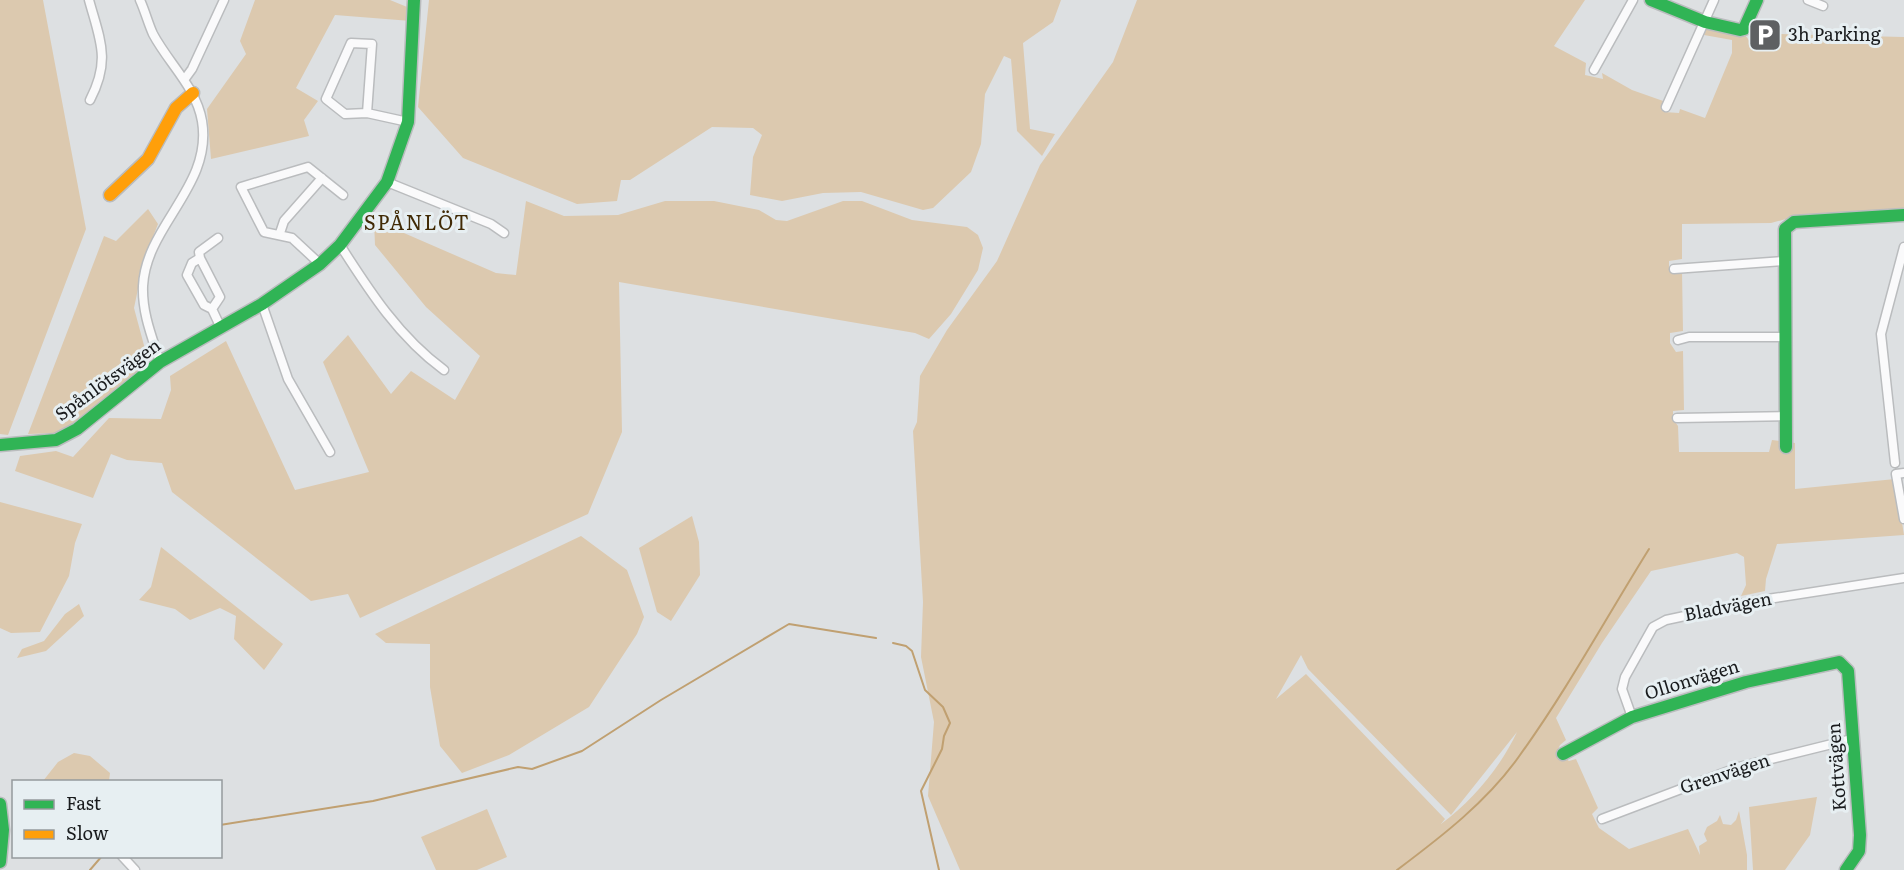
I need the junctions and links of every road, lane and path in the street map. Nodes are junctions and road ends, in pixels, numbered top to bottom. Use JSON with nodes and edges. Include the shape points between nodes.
{"nodes":[{"id":1,"x":88,"y":0,"type":"edge"},
{"id":2,"x":224,"y":0,"type":"edge"},
{"id":3,"x":414,"y":0,"type":"edge"},
{"id":4,"x":1633,"y":0,"type":"edge"},
{"id":5,"x":1651,"y":0,"type":"edge"},
{"id":6,"x":1714,"y":0,"type":"edge"},
{"id":7,"x":1757,"y":0,"type":"edge"},
{"id":8,"x":1808,"y":0,"type":"edge"},
{"id":9,"x":141,"y":1,"type":"edge"},
{"id":10,"x":1823,"y":6,"type":"dead end"},
{"id":11,"x":1705,"y":22,"type":"junction"},
{"id":12,"x":1594,"y":70,"type":"dead end"},
{"id":13,"x":184,"y":80,"type":"junction"},
{"id":14,"x":193,"y":93,"type":"junction"},
{"id":15,"x":90,"y":100,"type":"dead end"},
{"id":16,"x":1666,"y":107,"type":"dead end"},
{"id":17,"x":367,"y":112,"type":"junction"},
{"id":18,"x":408,"y":122,"type":"junction"},
{"id":19,"x":322,"y":178,"type":"junction"},
{"id":20,"x":387,"y":182,"type":"junction"},
{"id":21,"x":110,"y":195,"type":"dead end"},
{"id":22,"x":343,"y":195,"type":"dead end"},
{"id":23,"x":1904,"y":215,"type":"edge"},
{"id":24,"x":264,"y":232,"type":"junction"},
{"id":25,"x":280,"y":233,"type":"junction"},
{"id":26,"x":504,"y":233,"type":"dead end"},
{"id":27,"x":218,"y":238,"type":"dead end"},
{"id":28,"x":269,"y":243,"type":"dead end"},
{"id":29,"x":340,"y":245,"type":"junction"},
{"id":30,"x":1904,"y":247,"type":"edge"},
{"id":31,"x":200,"y":258,"type":"junction"},
{"id":32,"x":1785,"y":261,"type":"junction"},
{"id":33,"x":320,"y":264,"type":"junction"},
{"id":34,"x":1674,"y":269,"type":"dead end"},
{"id":35,"x":262,"y":304,"type":"junction"},
{"id":36,"x":212,"y":309,"type":"junction"},
{"id":37,"x":220,"y":326,"type":"junction"},
{"id":38,"x":1786,"y":337,"type":"junction"},
{"id":39,"x":1678,"y":340,"type":"dead end"},
{"id":40,"x":160,"y":362,"type":"junction"},
{"id":41,"x":444,"y":370,"type":"dead end"},
{"id":42,"x":1786,"y":416,"type":"junction"},
{"id":43,"x":1677,"y":418,"type":"dead end"},
{"id":44,"x":0,"y":445,"type":"edge"},
{"id":45,"x":1786,"y":447,"type":"dead end"},
{"id":46,"x":330,"y":452,"type":"dead end"},
{"id":47,"x":1895,"y":463,"type":"dead end"},
{"id":48,"x":1904,"y":473,"type":"edge"},
{"id":49,"x":1904,"y":519,"type":"edge"},
{"id":50,"x":1904,"y":579,"type":"edge"},
{"id":51,"x":1839,"y":662,"type":"joint"},
{"id":52,"x":1632,"y":717,"type":"junction"},
{"id":53,"x":1852,"y":739,"type":"junction"},
{"id":54,"x":1563,"y":754,"type":"dead end"},
{"id":55,"x":0,"y":804,"type":"edge"},
{"id":56,"x":1602,"y":819,"type":"dead end"},
{"id":57,"x":8,"y":831,"type":"edge"},
{"id":58,"x":124,"y":858,"type":"edge"},
{"id":59,"x":0,"y":862,"type":"edge"},
{"id":60,"x":135,"y":870,"type":"edge"},
{"id":61,"x":1846,"y":870,"type":"edge"}],
"edges":[{"from":1,"to":15,"type":"street","via":[[102,48],[101,79]]},
{"from":2,"to":13,"type":"street"},
{"from":3,"to":18,"type":"street","name":"Spånlötsvägen"},
{"from":4,"to":12,"type":"street"},
{"from":5,"to":11,"type":"street"},
{"from":6,"to":11,"type":"street"},
{"from":7,"to":11,"type":"street","via":[[1744,29]]},
{"from":8,"to":10,"type":"street"},
{"from":9,"to":13,"type":"street","via":[[153,34]]},
{"from":11,"to":16,"type":"street"},
{"from":13,"to":14,"type":"street"},
{"from":14,"to":21,"type":"street","via":[[177,102],[149,159],[116,184]]},
{"from":14,"to":40,"type":"street","via":[[202,120],[200,162],[156,243],[143,284],[144,306]]},
{"from":17,"to":17,"type":"street","via":[[372,44],[351,43],[326,99],[345,114]]},
{"from":17,"to":18,"type":"street"},
{"from":18,"to":20,"type":"street","name":"Spånlötsvägen"},
{"from":19,"to":22,"type":"street"},
{"from":19,"to":24,"type":"street","via":[[308,167],[241,187]]},
{"from":19,"to":25,"type":"street","via":[[284,221]]},
{"from":20,"to":26,"type":"street","via":[[491,224]]},
{"from":20,"to":29,"type":"street","name":"Spånlötsvägen"},
{"from":23,"to":32,"type":"street","via":[[1794,222],[1785,229]]},
{"from":24,"to":25,"type":"street"},
{"from":24,"to":28,"type":"street"},
{"from":25,"to":33,"type":"street","via":[[292,238]]},
{"from":27,"to":31,"type":"street","via":[[199,252]]},
{"from":29,"to":33,"type":"street","name":"Spånlötsvägen"},
{"from":29,"to":41,"type":"street","via":[[377,303],[419,351]]},
{"from":30,"to":47,"type":"street","via":[[1881,334]]},
{"from":31,"to":36,"type":"street","via":[[220,297]]},
{"from":31,"to":36,"type":"street","via":[[192,263],[187,275],[204,305]]},
{"from":32,"to":34,"type":"street"},
{"from":32,"to":38,"type":"street"},
{"from":33,"to":35,"type":"street","name":"Spånlötsvägen"},
{"from":35,"to":37,"type":"street","name":"Spånlötsvägen"},
{"from":35,"to":46,"type":"street","via":[[288,379]]},
{"from":36,"to":37,"type":"street"},
{"from":37,"to":40,"type":"street","name":"Spånlötsvägen"},
{"from":38,"to":39,"type":"street"},
{"from":38,"to":42,"type":"street"},
{"from":40,"to":44,"type":"street","name":"Spånlötsvägen","via":[[78,429],[56,440]]},
{"from":42,"to":43,"type":"street"},
{"from":42,"to":45,"type":"street"},
{"from":48,"to":49,"type":"street","via":[[1896,474]]},
{"from":50,"to":52,"type":"street","name":"Bladvägen","via":[[1755,601],[1666,620],[1653,627],[1624,677],[1622,689]]},
{"from":51,"to":52,"type":"street","name":"Ollonvägen","via":[[1746,682]]},
{"from":51,"to":53,"type":"street","name":"Kottvägen","via":[[1848,671]]},
{"from":52,"to":54,"type":"street","name":"Ollonvägen"},
{"from":53,"to":56,"type":"street","name":"Grenvägen","via":[[1738,767]]},
{"from":53,"to":61,"type":"street","name":"Kottvägen","via":[[1859,851]]},
{"from":55,"to":57,"type":"street"},
{"from":57,"to":59,"type":"street"},
{"from":58,"to":60,"type":"street"}]}
